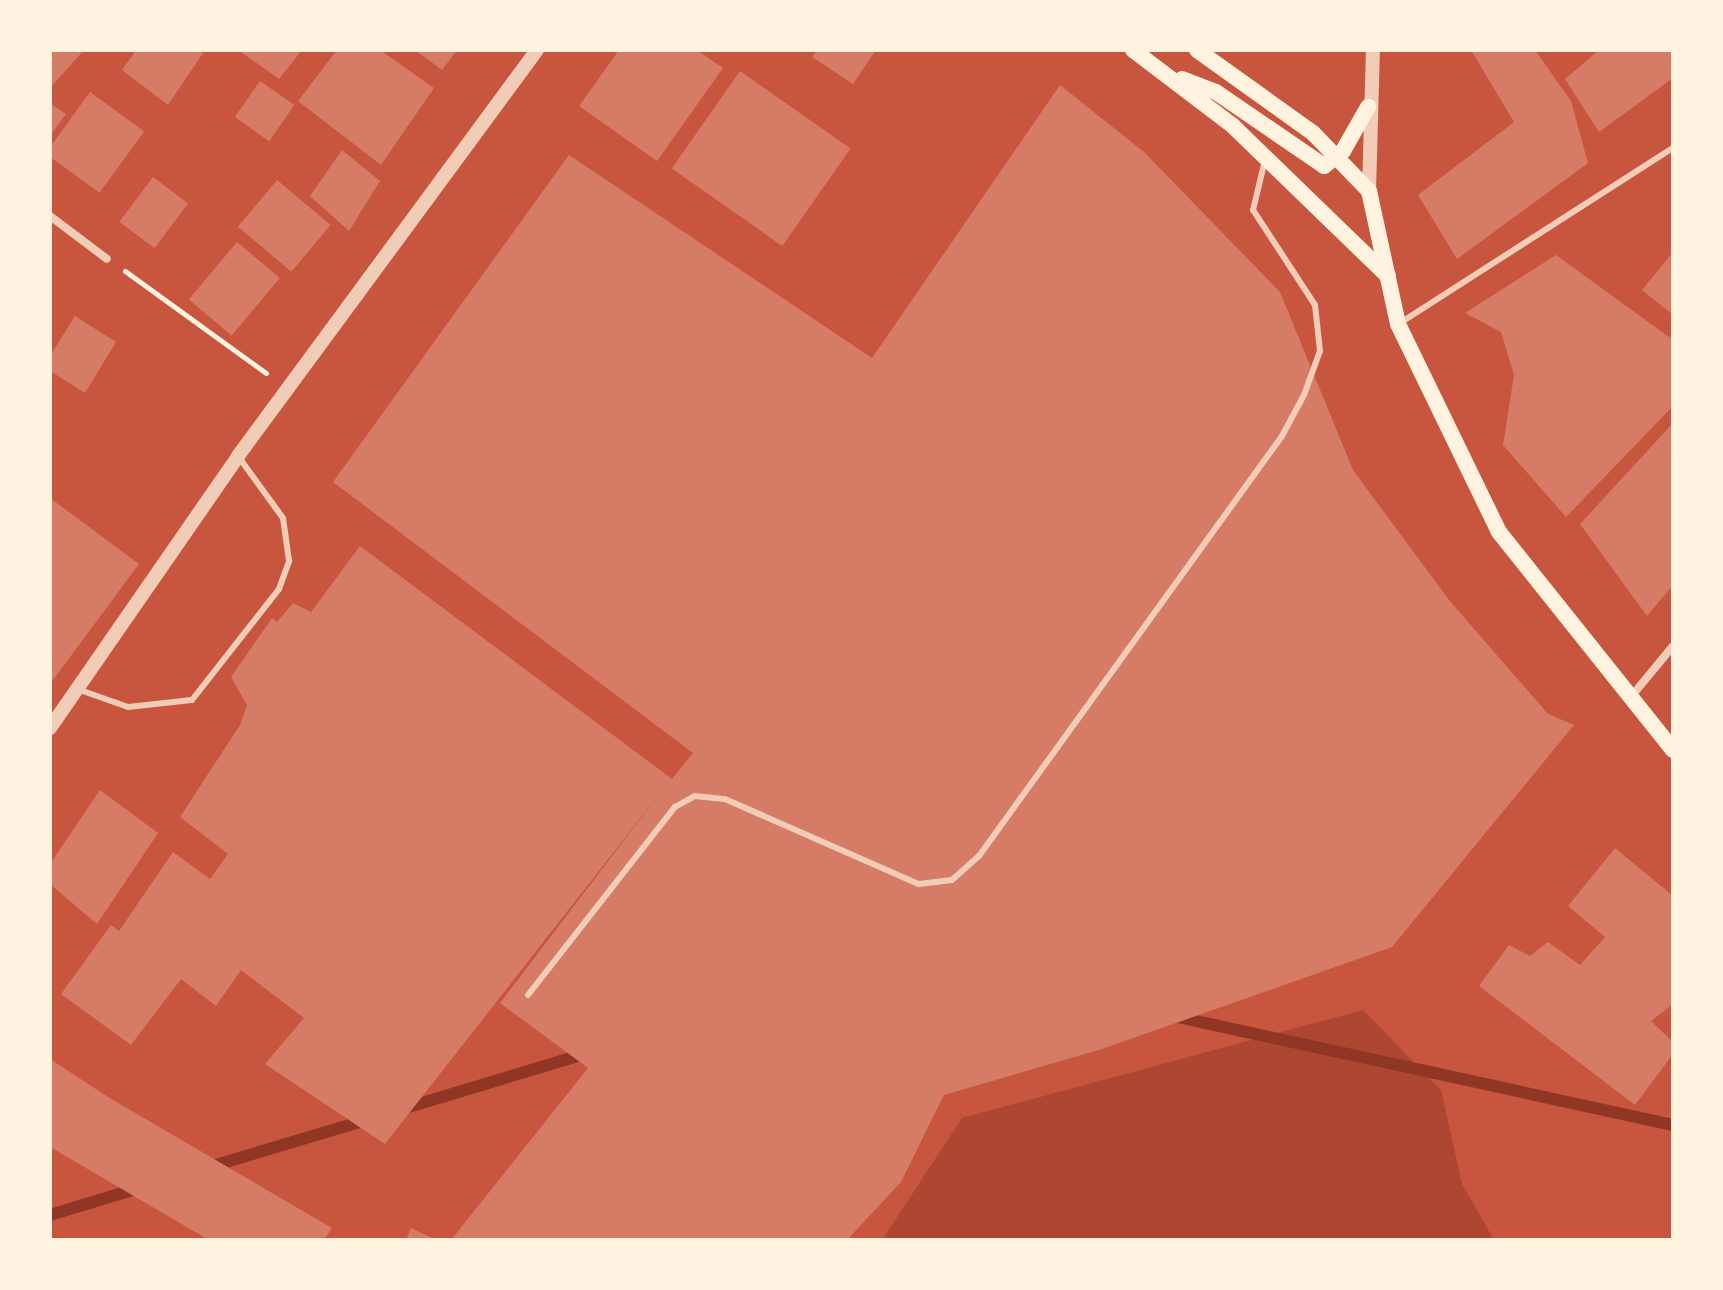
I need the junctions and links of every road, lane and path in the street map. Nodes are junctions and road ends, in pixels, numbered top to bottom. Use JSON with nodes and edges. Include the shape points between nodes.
{"nodes":[{"id":1,"x":537,"y":50,"type":"edge"},
{"id":2,"x":1133,"y":50,"type":"edge"},
{"id":3,"x":1197,"y":50,"type":"edge"},
{"id":4,"x":1373,"y":50,"type":"edge"},
{"id":5,"x":1166,"y":72,"type":"junction"},
{"id":6,"x":1368,"y":107,"type":"junction"},
{"id":7,"x":1673,"y":148,"type":"edge"},
{"id":8,"x":1266,"y":157,"type":"junction"},
{"id":9,"x":1337,"y":158,"type":"junction"},
{"id":10,"x":1369,"y":191,"type":"junction"},
{"id":11,"x":50,"y":216,"type":"edge"},
{"id":12,"x":107,"y":259,"type":"joint"},
{"id":13,"x":1388,"y":276,"type":"junction"},
{"id":14,"x":1398,"y":324,"type":"junction"},
{"id":15,"x":287,"y":388,"type":"junction"},
{"id":16,"x":238,"y":456,"type":"junction"},
{"id":17,"x":1673,"y":646,"type":"edge"},
{"id":18,"x":78,"y":689,"type":"junction"},
{"id":19,"x":1629,"y":698,"type":"junction"},
{"id":20,"x":50,"y":728,"type":"edge"},
{"id":21,"x":1673,"y":750,"type":"edge"},
{"id":22,"x":528,"y":995,"type":"dead end"}],
"edges":[{"from":1,"to":15,"type":"street"},
{"from":2,"to":5,"type":"main road"},
{"from":3,"to":9,"type":"main road"},
{"from":4,"to":6,"type":"street"},
{"from":5,"to":8,"type":"main road"},
{"from":5,"to":9,"type":"main road","via":[[1216,92],[1315,165]]},
{"from":6,"to":9,"type":"main road"},
{"from":6,"to":10,"type":"street"},
{"from":7,"to":14,"type":"lane"},
{"from":8,"to":13,"type":"main road"},
{"from":8,"to":22,"type":"lane","via":[[1253,210],[1315,305],[1320,351],[1304,395],[1282,436],[979,856],[952,880],[919,884],[725,799],[695,796],[675,807]]},
{"from":9,"to":10,"type":"main road"},
{"from":10,"to":13,"type":"main road"},
{"from":11,"to":12,"type":"street"},
{"from":12,"to":15,"type":"path"},
{"from":13,"to":14,"type":"main road"},
{"from":14,"to":19,"type":"main road","via":[[1499,532]]},
{"from":15,"to":16,"type":"street"},
{"from":16,"to":18,"type":"street"},
{"from":16,"to":18,"type":"lane","via":[[276,506],[290,539],[279,589],[259,619],[192,700],[128,707]]},
{"from":17,"to":19,"type":"street"},
{"from":18,"to":20,"type":"street"},
{"from":19,"to":21,"type":"main road"}]}
